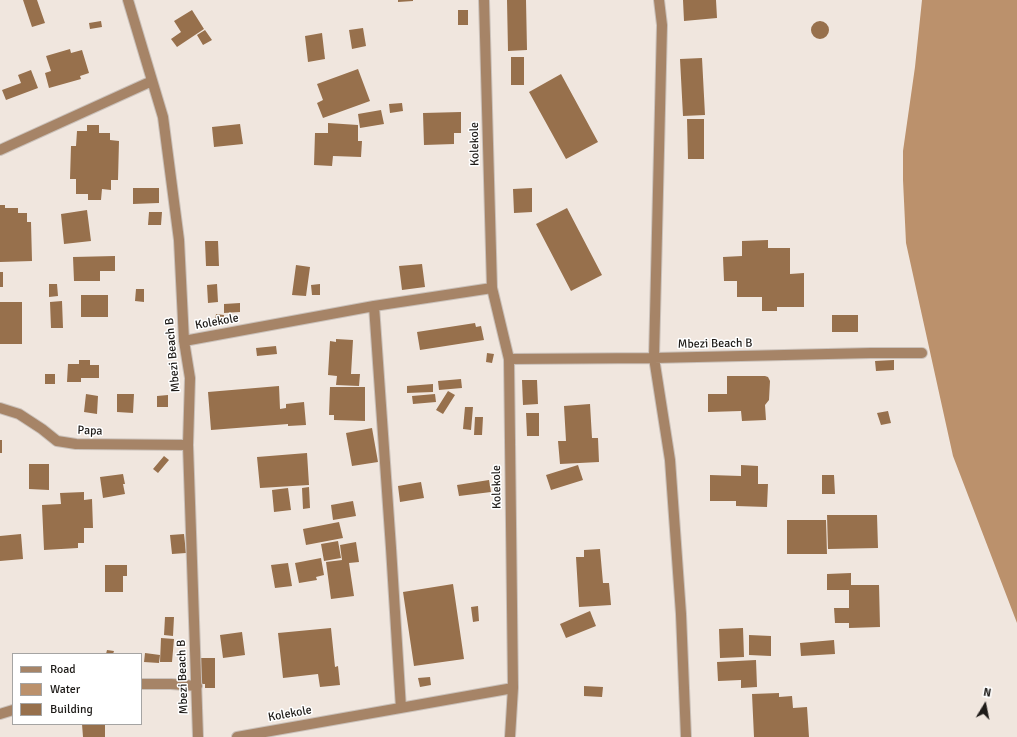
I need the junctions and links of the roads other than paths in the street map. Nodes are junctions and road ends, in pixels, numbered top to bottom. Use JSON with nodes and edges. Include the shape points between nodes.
{"nodes":[{"id":1,"x":128,"y":0,"type":"edge"},
{"id":2,"x":484,"y":0,"type":"edge"},
{"id":3,"x":659,"y":0,"type":"edge"},
{"id":4,"x":152,"y":81,"type":"junction"},
{"id":5,"x":0,"y":150,"type":"edge"},
{"id":6,"x":492,"y":288,"type":"junction"},
{"id":7,"x":374,"y":306,"type":"junction"},
{"id":8,"x":184,"y":341,"type":"junction"},
{"id":9,"x":922,"y":353,"type":"dead end"},
{"id":10,"x":654,"y":358,"type":"junction"},
{"id":11,"x":509,"y":359,"type":"junction"},
{"id":12,"x":0,"y":408,"type":"edge"},
{"id":13,"x":188,"y":445,"type":"junction"},
{"id":14,"x":142,"y":684,"type":"edge"},
{"id":15,"x":197,"y":686,"type":"junction"},
{"id":16,"x":513,"y":688,"type":"junction"},
{"id":17,"x":401,"y":708,"type":"junction"},
{"id":18,"x":12,"y":710,"type":"edge"},
{"id":19,"x":0,"y":714,"type":"edge"},
{"id":20,"x":198,"y":737,"type":"edge"},
{"id":21,"x":237,"y":737,"type":"edge"},
{"id":22,"x":510,"y":737,"type":"edge"},
{"id":23,"x":686,"y":737,"type":"edge"}],
"edges":[{"from":1,"to":4,"type":"street","name":"Mbezi Beach B"},
{"from":2,"to":6,"type":"street","name":"Kolekole"},
{"from":3,"to":10,"type":"street","via":[[662,25]]},
{"from":4,"to":5,"type":"street"},
{"from":4,"to":8,"type":"street","name":"Mbezi Beach B","via":[[163,116],[172,180],[179,240]]},
{"from":6,"to":7,"type":"street","name":"Kolekole"},
{"from":6,"to":11,"type":"street","name":"Kolekole"},
{"from":7,"to":8,"type":"street","name":"Kolekole"},
{"from":7,"to":17,"type":"street"},
{"from":8,"to":13,"type":"street","name":"Mbezi Beach B","via":[[190,378]]},
{"from":9,"to":10,"type":"street","name":"Mbezi Beach B"},
{"from":10,"to":11,"type":"street","name":"Mbezi Beach B"},
{"from":10,"to":23,"type":"street","via":[[670,460],[681,614]]},
{"from":11,"to":16,"type":"street","name":"Kolekole"},
{"from":12,"to":13,"type":"street","name":"Papa","via":[[19,414],[57,441],[76,444]]},
{"from":13,"to":15,"type":"street","name":"Mbezi Beach B"},
{"from":14,"to":15,"type":"street"},
{"from":15,"to":20,"type":"street","name":"Mbezi Beach B"},
{"from":16,"to":17,"type":"street","name":"Kolekole"},
{"from":16,"to":22,"type":"street","name":"Kolekole"},
{"from":17,"to":21,"type":"street","name":"Kolekole"},
{"from":18,"to":19,"type":"street"}]}
